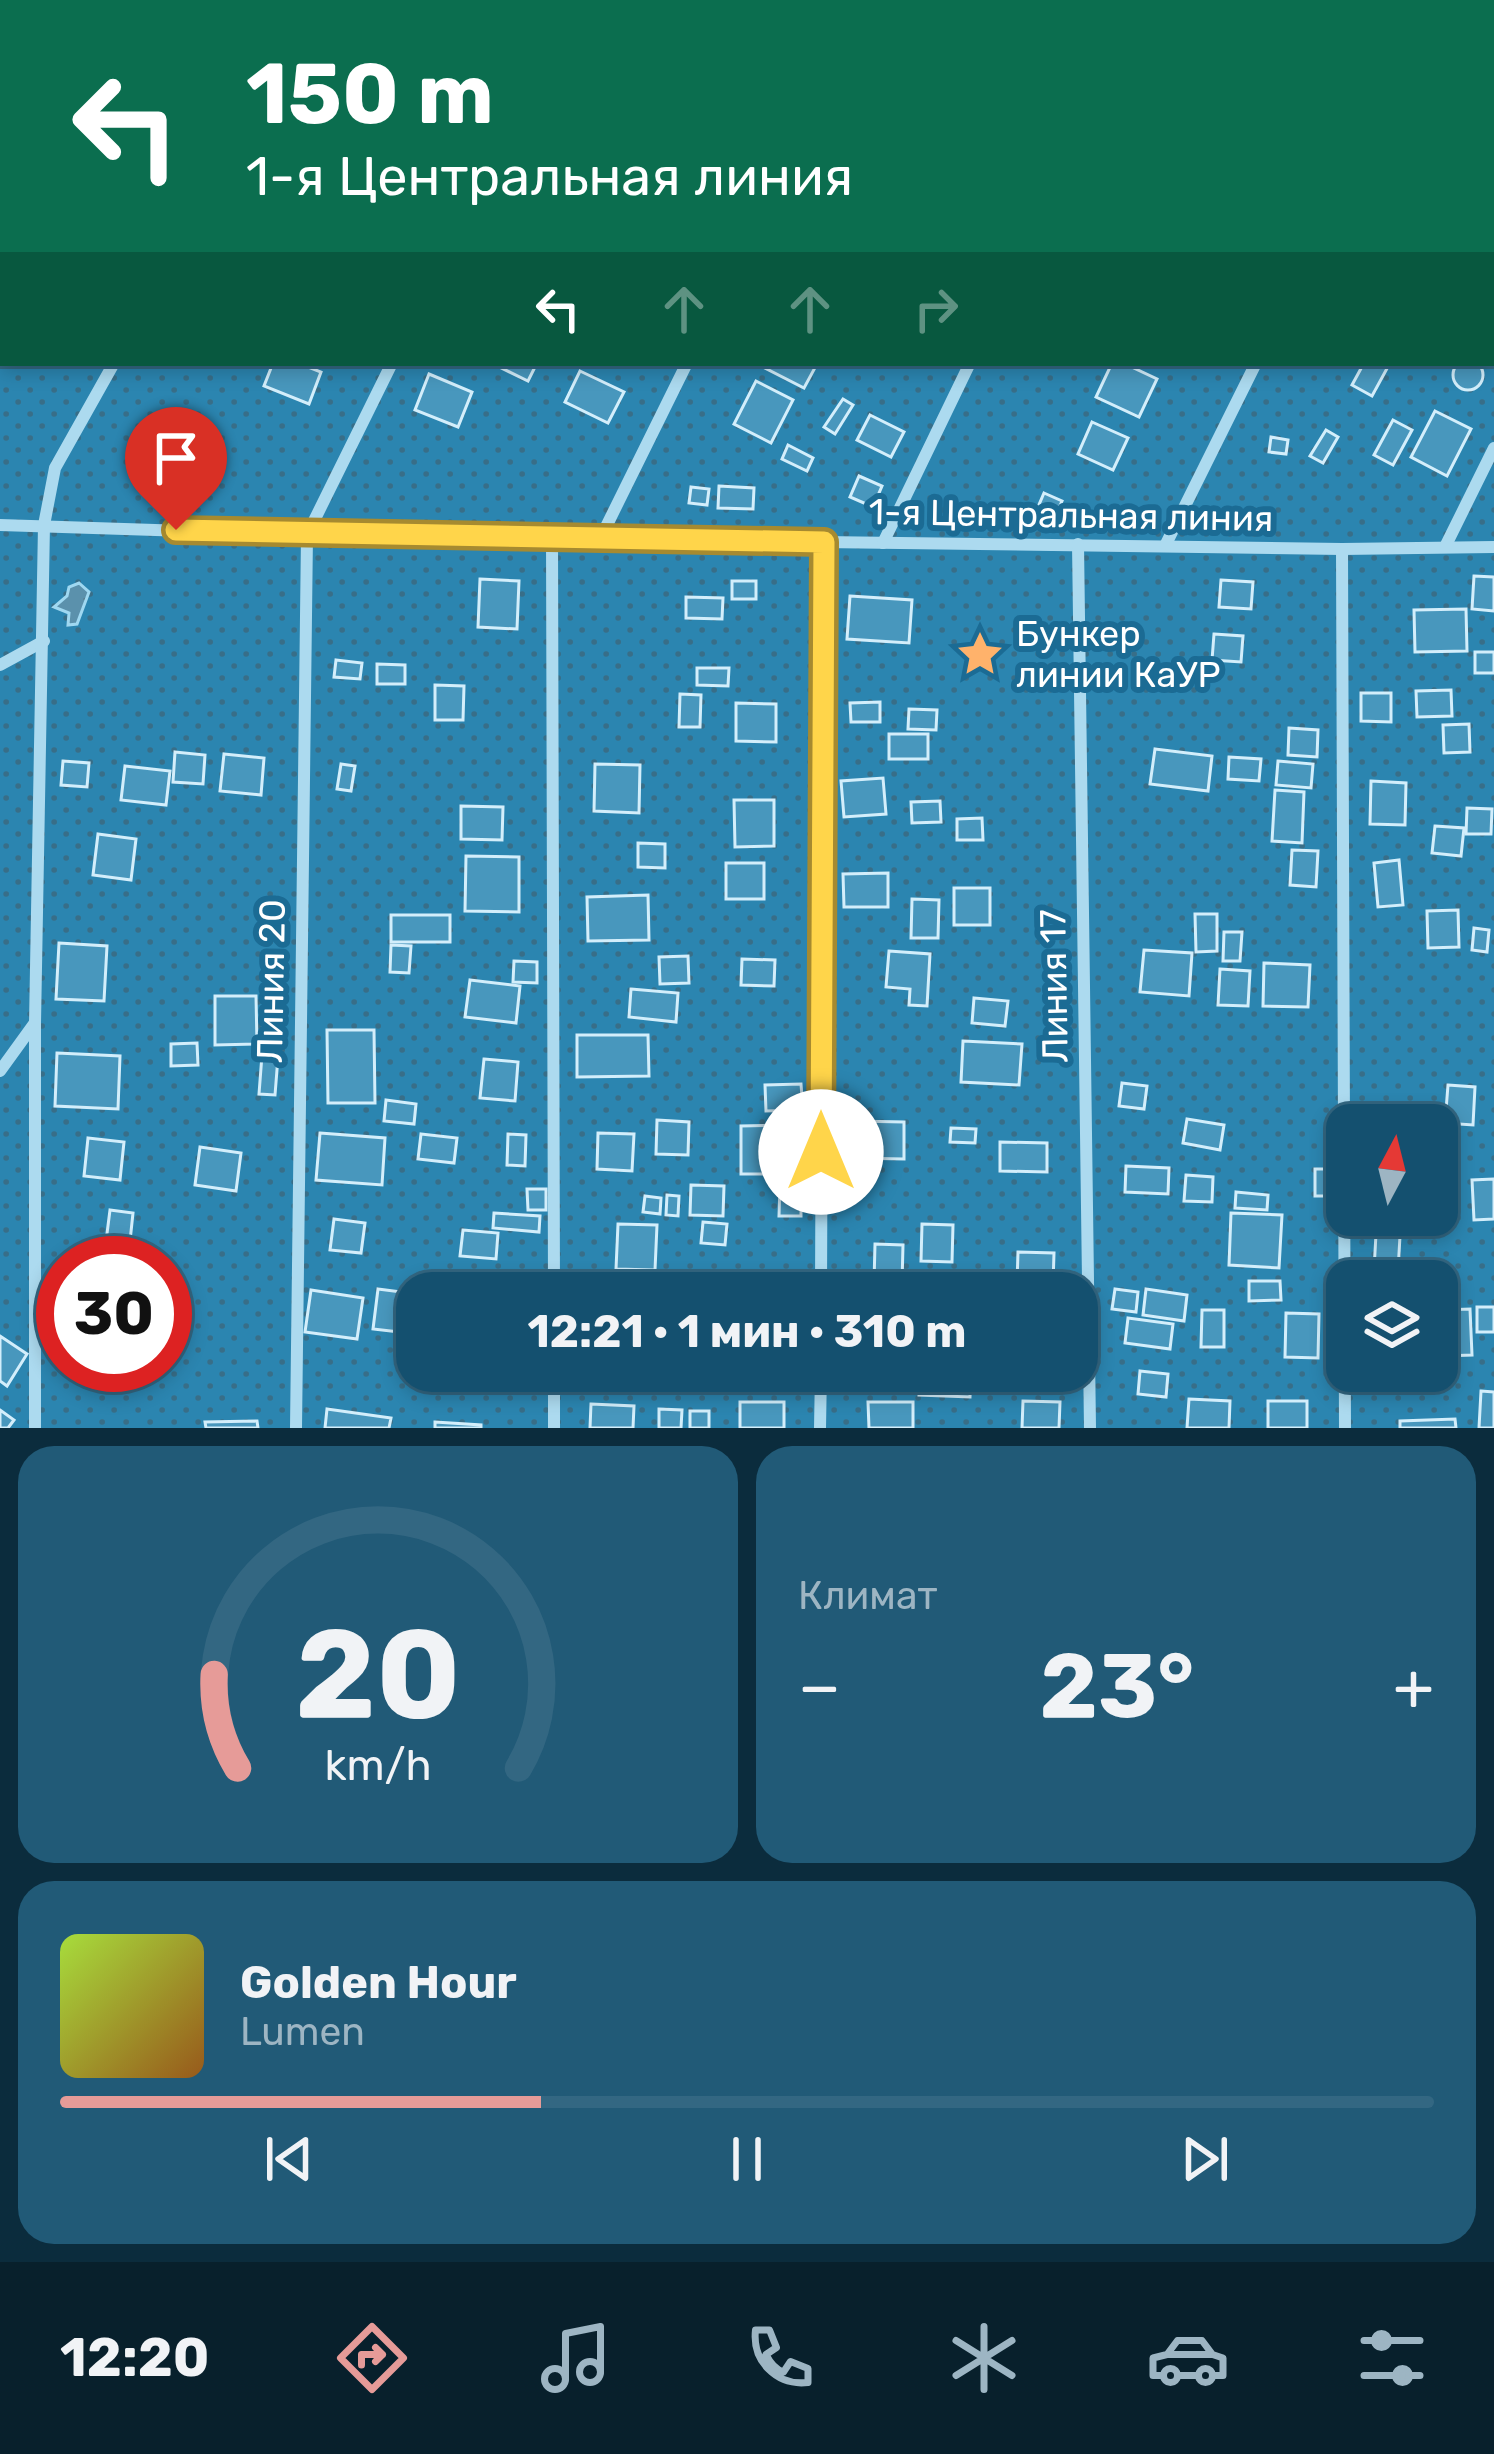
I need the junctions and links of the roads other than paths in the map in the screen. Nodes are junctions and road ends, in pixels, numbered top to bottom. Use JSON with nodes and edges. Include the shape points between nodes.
{"nodes":[{"id":1,"x":112,"y":366,"type":"edge"},
{"id":2,"x":391,"y":366,"type":"edge"},
{"id":3,"x":686,"y":366,"type":"edge"},
{"id":4,"x":969,"y":366,"type":"edge"},
{"id":5,"x":1255,"y":366,"type":"edge"},
{"id":6,"x":1494,"y":448,"type":"edge"},
{"id":7,"x":0,"y":525,"type":"edge"},
{"id":8,"x":44,"y":525,"type":"junction"},
{"id":9,"x":307,"y":535,"type":"junction"},
{"id":10,"x":552,"y":536,"type":"junction"},
{"id":11,"x":602,"y":537,"type":"junction"},
{"id":12,"x":824,"y":542,"type":"junction"},
{"id":13,"x":883,"y":543,"type":"junction"},
{"id":14,"x":1078,"y":544,"type":"junction"},
{"id":15,"x":1166,"y":544,"type":"junction"},
{"id":16,"x":1445,"y":547,"type":"junction"},
{"id":17,"x":1494,"y":548,"type":"edge"},
{"id":18,"x":1342,"y":549,"type":"junction"},
{"id":19,"x":44,"y":641,"type":"junction"},
{"id":20,"x":0,"y":665,"type":"edge"},
{"id":21,"x":34,"y":1023,"type":"junction"},
{"id":22,"x":0,"y":1071,"type":"edge"},
{"id":23,"x":554,"y":1272,"type":"edge"},
{"id":24,"x":821,"y":1272,"type":"edge"},
{"id":25,"x":554,"y":1392,"type":"edge"},
{"id":26,"x":820,"y":1392,"type":"edge"},
{"id":27,"x":35,"y":1428,"type":"edge"},
{"id":28,"x":296,"y":1428,"type":"edge"},
{"id":29,"x":554,"y":1428,"type":"edge"},
{"id":30,"x":820,"y":1428,"type":"edge"},
{"id":31,"x":1090,"y":1428,"type":"edge"},
{"id":32,"x":1345,"y":1428,"type":"edge"}],
"edges":[{"from":1,"to":8,"type":"street","via":[[55,468]]},
{"from":2,"to":9,"type":"street"},
{"from":3,"to":11,"type":"street"},
{"from":4,"to":13,"type":"street"},
{"from":5,"to":15,"type":"street"},
{"from":6,"to":16,"type":"street"},
{"from":7,"to":8,"type":"street","name":"1-я Центральная линия"},
{"from":8,"to":9,"type":"street","name":"1-я Центральная линия"},
{"from":8,"to":19,"type":"street"},
{"from":9,"to":10,"type":"street","name":"1-я Центральная линия"},
{"from":9,"to":28,"type":"street","name":"Линия 20"},
{"from":10,"to":11,"type":"street","name":"1-я Центральная линия"},
{"from":10,"to":23,"type":"street"},
{"from":11,"to":12,"type":"street","name":"1-я Центральная линия"},
{"from":12,"to":13,"type":"street","name":"1-я Центральная линия"},
{"from":12,"to":24,"type":"street"},
{"from":13,"to":14,"type":"street","name":"1-я Центральная линия"},
{"from":14,"to":15,"type":"street","name":"1-я Центральная линия"},
{"from":14,"to":31,"type":"street","name":"Линия 17"},
{"from":15,"to":18,"type":"street","name":"1-я Центральная линия"},
{"from":16,"to":17,"type":"street","name":"1-я Центральная линия"},
{"from":16,"to":18,"type":"street","name":"1-я Центральная линия"},
{"from":18,"to":32,"type":"street"},
{"from":19,"to":20,"type":"street"},
{"from":19,"to":21,"type":"street"},
{"from":21,"to":22,"type":"street"},
{"from":21,"to":27,"type":"street"},
{"from":25,"to":29,"type":"street"},
{"from":26,"to":30,"type":"street"}]}
